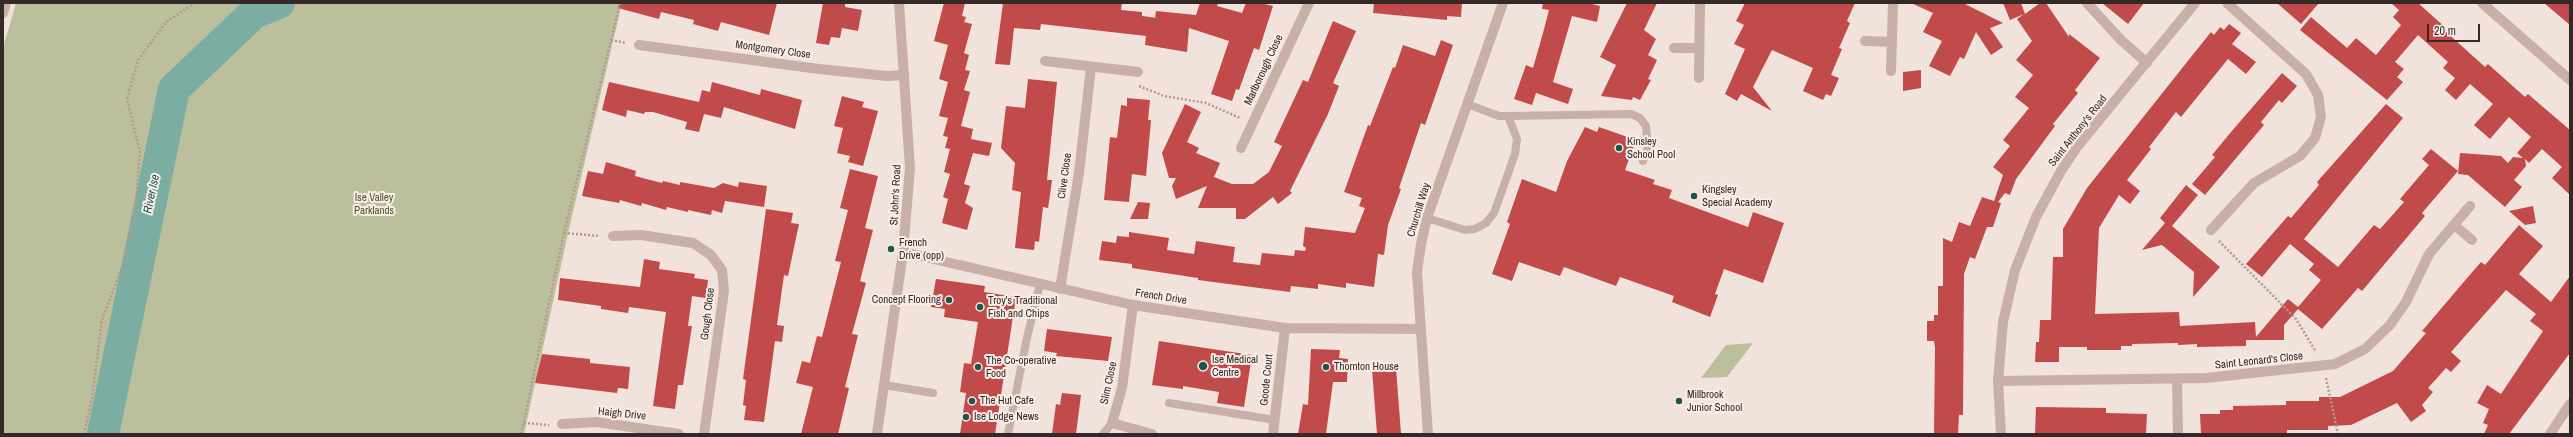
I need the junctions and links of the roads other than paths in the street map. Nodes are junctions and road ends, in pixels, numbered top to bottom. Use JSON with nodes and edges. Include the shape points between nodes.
{"nodes":[{"id":1,"x":6,"y":3,"type":"edge"},
{"id":2,"x":899,"y":3,"type":"edge"},
{"id":3,"x":1309,"y":3,"type":"edge"},
{"id":4,"x":1503,"y":3,"type":"edge"},
{"id":5,"x":1700,"y":3,"type":"edge"},
{"id":6,"x":1893,"y":3,"type":"edge"},
{"id":7,"x":2087,"y":3,"type":"edge"},
{"id":8,"x":2195,"y":3,"type":"edge"},
{"id":9,"x":2227,"y":3,"type":"edge"},
{"id":10,"x":2482,"y":3,"type":"edge"},
{"id":11,"x":3,"y":13,"type":"edge"},
{"id":12,"x":1865,"y":41,"type":"dead end"},
{"id":13,"x":1892,"y":42,"type":"junction"},
{"id":14,"x":638,"y":45,"type":"dead end"},
{"id":15,"x":1674,"y":48,"type":"dead end"},
{"id":16,"x":1698,"y":48,"type":"junction"},
{"id":17,"x":1045,"y":61,"type":"dead end"},
{"id":18,"x":2147,"y":63,"type":"junction"},
{"id":19,"x":1091,"y":67,"type":"junction"},
{"id":20,"x":1891,"y":71,"type":"dead end"},
{"id":21,"x":1134,"y":72,"type":"road end"},
{"id":22,"x":904,"y":75,"type":"junction"},
{"id":23,"x":1699,"y":78,"type":"dead end"},
{"id":24,"x":2570,"y":80,"type":"edge"},
{"id":25,"x":1467,"y":104,"type":"junction"},
{"id":26,"x":1508,"y":116,"type":"junction"},
{"id":27,"x":1241,"y":148,"type":"dead end"},
{"id":28,"x":1643,"y":161,"type":"dead end"},
{"id":29,"x":2470,"y":206,"type":"dead end"},
{"id":30,"x":1427,"y":218,"type":"junction"},
{"id":31,"x":2454,"y":224,"type":"junction"},
{"id":32,"x":2211,"y":230,"type":"road end"},
{"id":33,"x":613,"y":236,"type":"road end"},
{"id":34,"x":2472,"y":240,"type":"dead end"},
{"id":35,"x":903,"y":252,"type":"junction"},
{"id":36,"x":1040,"y":284,"type":"junction"},
{"id":37,"x":1060,"y":289,"type":"junction"},
{"id":38,"x":1133,"y":305,"type":"junction"},
{"id":39,"x":1285,"y":328,"type":"junction"},
{"id":40,"x":1420,"y":329,"type":"junction"},
{"id":41,"x":2177,"y":379,"type":"junction"},
{"id":42,"x":1998,"y":381,"type":"junction"},
{"id":43,"x":884,"y":385,"type":"junction"},
{"id":44,"x":933,"y":393,"type":"dead end"},
{"id":45,"x":1169,"y":404,"type":"dead end"},
{"id":46,"x":2570,"y":404,"type":"edge"},
{"id":47,"x":1275,"y":420,"type":"junction"},
{"id":48,"x":1112,"y":423,"type":"junction"},
{"id":49,"x":562,"y":424,"type":"road end"},
{"id":50,"x":679,"y":434,"type":"edge"},
{"id":51,"x":704,"y":434,"type":"edge"},
{"id":52,"x":877,"y":434,"type":"edge"},
{"id":53,"x":1008,"y":434,"type":"edge"},
{"id":54,"x":1103,"y":434,"type":"edge"},
{"id":55,"x":1152,"y":434,"type":"edge"},
{"id":56,"x":1273,"y":434,"type":"edge"},
{"id":57,"x":1428,"y":434,"type":"edge"},
{"id":58,"x":2001,"y":434,"type":"edge"},
{"id":59,"x":2178,"y":434,"type":"edge"},
{"id":60,"x":2550,"y":434,"type":"edge"}],
"edges":[{"from":1,"to":11,"type":"street"},
{"from":2,"to":22,"type":"street","name":"St John's Road"},
{"from":3,"to":27,"type":"street","name":"Marlborough Close"},
{"from":4,"to":25,"type":"street","name":"Churchill Way"},
{"from":5,"to":16,"type":"street"},
{"from":6,"to":13,"type":"street"},
{"from":7,"to":18,"type":"street","via":[[2121,40]]},
{"from":8,"to":18,"type":"street","name":"Saint Anthony's Road"},
{"from":9,"to":32,"type":"street","via":[[2306,74],[2318,95],[2321,117],[2315,138],[2300,156],[2254,183]]},
{"from":10,"to":24,"type":"street"},
{"from":12,"to":13,"type":"street"},
{"from":13,"to":20,"type":"street"},
{"from":14,"to":22,"type":"street","name":"Montgomery Close","via":[[827,70],[887,76]]},
{"from":15,"to":16,"type":"street"},
{"from":16,"to":23,"type":"street"},
{"from":17,"to":19,"type":"street"},
{"from":18,"to":42,"type":"street","name":"Saint Anthony's Road","via":[[2077,148],[2061,171],[2036,217],[2024,244],[2008,294]]},
{"from":19,"to":21,"type":"street"},
{"from":19,"to":37,"type":"street","name":"Clive Close","via":[[1079,173]]},
{"from":22,"to":35,"type":"street","name":"St John's Road","via":[[910,168]]},
{"from":25,"to":26,"type":"lane","via":[[1499,116]]},
{"from":25,"to":30,"type":"street","name":"Churchill Way"},
{"from":26,"to":28,"type":"lane","via":[[1631,114],[1640,118],[1646,126],[1648,147]]},
{"from":26,"to":30,"type":"lane","via":[[1515,131],[1517,146],[1491,219],[1475,229],[1465,230]]},
{"from":29,"to":31,"type":"street","name":"Saint Leonard's Close"},
{"from":30,"to":40,"type":"street","name":"Churchill Way","via":[[1417,272]]},
{"from":31,"to":34,"type":"street"},
{"from":31,"to":41,"type":"street","name":"Saint Leonard's Close","via":[[2429,254],[2400,312],[2376,340],[2351,357],[2322,366],[2247,375]]},
{"from":33,"to":51,"type":"street","name":"Gough Close","via":[[641,236],[693,243],[711,255],[722,270],[724,291]]},
{"from":35,"to":36,"type":"street","name":"French Drive"},
{"from":35,"to":43,"type":"street","name":"St John's Road"},
{"from":36,"to":37,"type":"street","name":"French Drive"},
{"from":36,"to":53,"type":"lane"},
{"from":37,"to":38,"type":"street","name":"French Drive"},
{"from":38,"to":39,"type":"street","name":"French Drive"},
{"from":38,"to":48,"type":"street","name":"Slim Close","via":[[1122,388]]},
{"from":39,"to":40,"type":"street","name":"French Drive"},
{"from":39,"to":47,"type":"street","name":"Goode Court"},
{"from":40,"to":57,"type":"street","name":"Churchill Way"},
{"from":41,"to":42,"type":"street","name":"Saint Leonard's Close"},
{"from":41,"to":59,"type":"street"},
{"from":42,"to":58,"type":"street","name":"Saint Anthony's Road"},
{"from":43,"to":44,"type":"lane"},
{"from":43,"to":52,"type":"street","name":"St John's Road"},
{"from":45,"to":47,"type":"lane"},
{"from":46,"to":60,"type":"street"},
{"from":47,"to":56,"type":"street","name":"Goode Court"},
{"from":48,"to":54,"type":"lane"},
{"from":48,"to":55,"type":"street"},
{"from":49,"to":50,"type":"street","name":"Haigh Drive","via":[[596,422]]}]}
